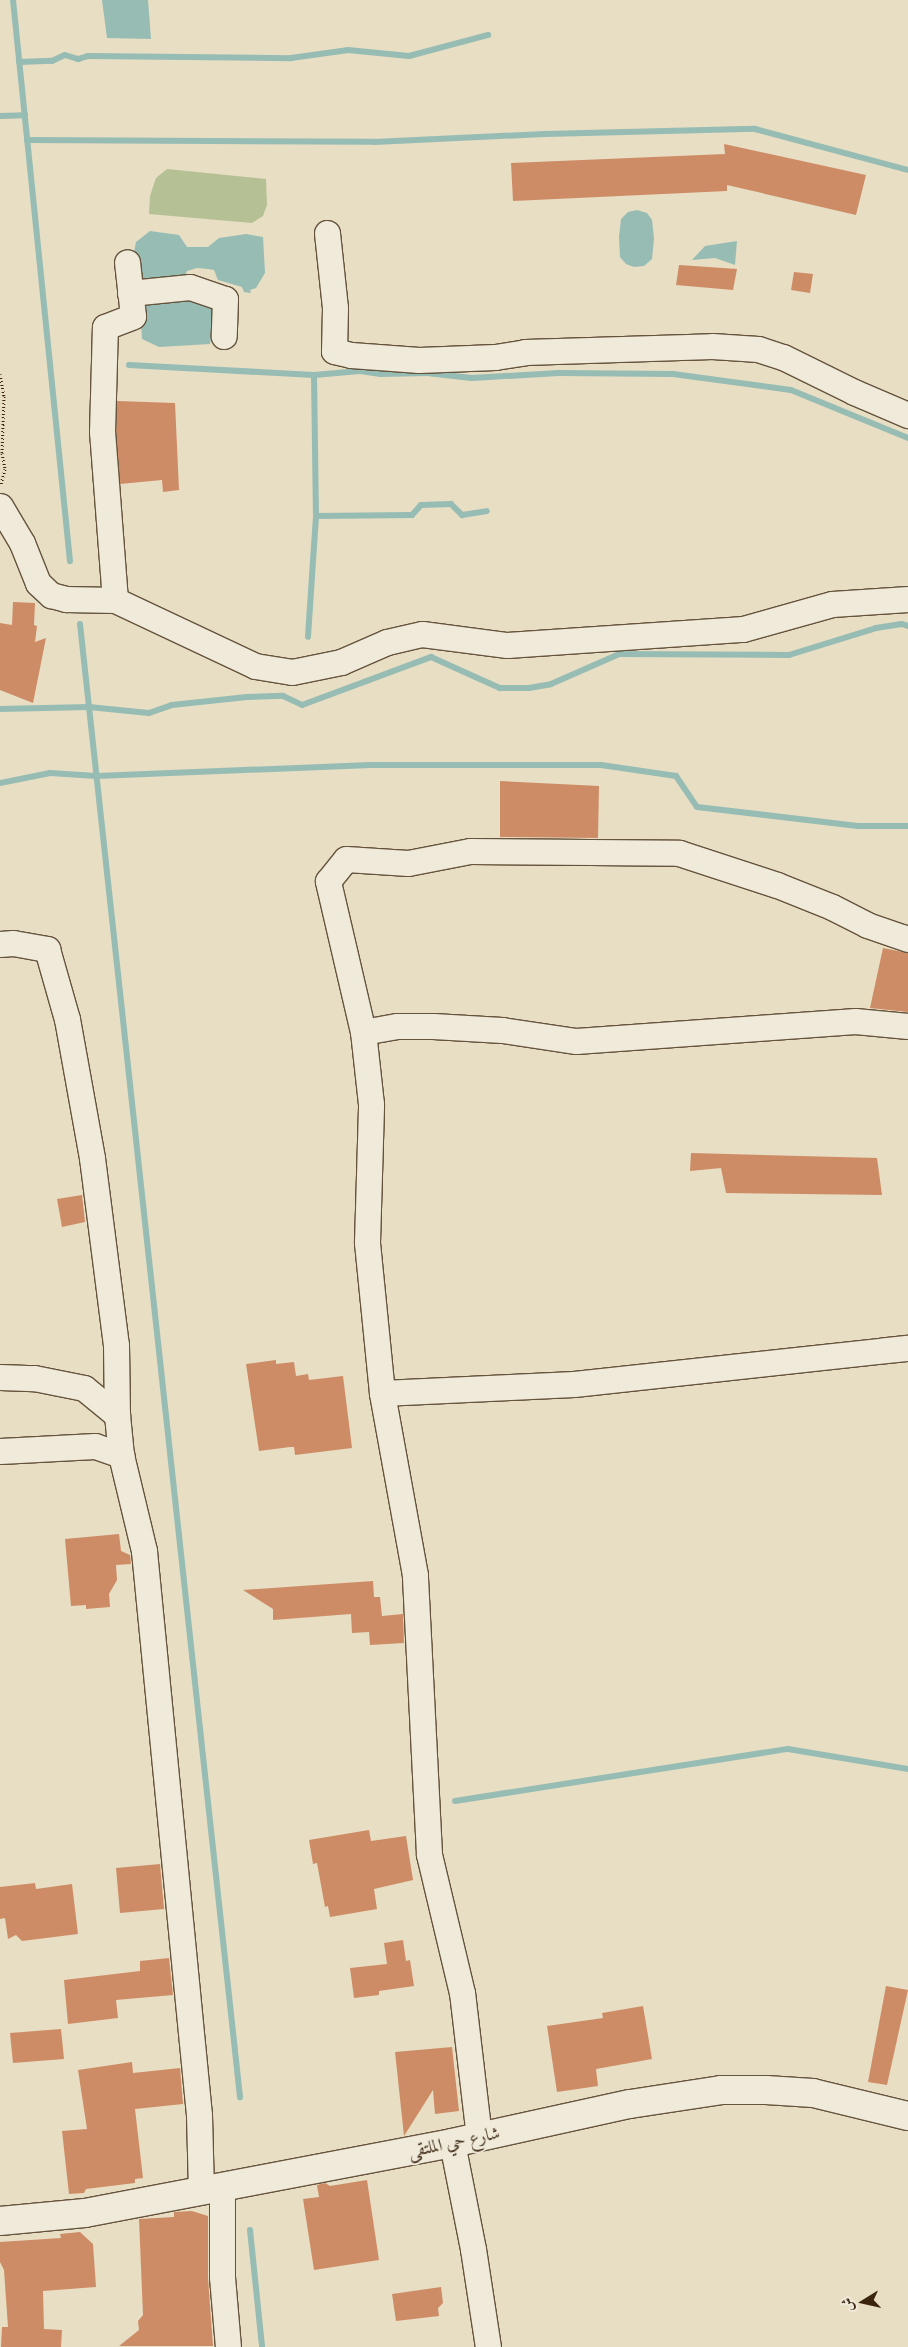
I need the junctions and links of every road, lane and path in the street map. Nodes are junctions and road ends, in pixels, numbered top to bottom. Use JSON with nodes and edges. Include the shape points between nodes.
{"nodes":[{"id":1,"x":327,"y":233,"type":"dead end"},
{"id":2,"x":127,"y":262,"type":"dead end"},
{"id":3,"x":130,"y":293,"type":"junction"},
{"id":4,"x":224,"y":336,"type":"dead end"},
{"id":5,"x":0,"y":374,"type":"edge"},
{"id":6,"x":908,"y":415,"type":"edge"},
{"id":7,"x":0,"y":487,"type":"edge"},
{"id":8,"x":0,"y":506,"type":"edge"},
{"id":9,"x":908,"y":599,"type":"edge"},
{"id":10,"x":115,"y":600,"type":"junction"},
{"id":11,"x":908,"y":939,"type":"edge"},
{"id":12,"x":0,"y":944,"type":"edge"},
{"id":13,"x":908,"y":1026,"type":"edge"},
{"id":14,"x":363,"y":1032,"type":"junction"},
{"id":15,"x":908,"y":1348,"type":"edge"},
{"id":16,"x":0,"y":1377,"type":"edge"},
{"id":17,"x":382,"y":1393,"type":"junction"},
{"id":18,"x":116,"y":1415,"type":"junction"},
{"id":19,"x":0,"y":1451,"type":"edge"},
{"id":20,"x":121,"y":1455,"type":"junction"},
{"id":21,"x":908,"y":2116,"type":"edge"},
{"id":22,"x":479,"y":2137,"type":"junction"},
{"id":23,"x":452,"y":2143,"type":"junction"},
{"id":24,"x":211,"y":2189,"type":"junction"},
{"id":25,"x":0,"y":2221,"type":"edge"},
{"id":26,"x":228,"y":2347,"type":"edge"},
{"id":27,"x":488,"y":2347,"type":"edge"}],
"edges":[{"from":1,"to":6,"type":"street","via":[[335,308],[334,351],[419,360],[495,358],[525,352],[712,346],[758,349],[783,357]]},
{"from":2,"to":3,"type":"street"},
{"from":3,"to":4,"type":"street","via":[[190,287],[225,299]]},
{"from":3,"to":10,"type":"street","via":[[133,316],[105,328],[102,432]]},
{"from":5,"to":7,"type":"path","via":[[4,396],[2,453],[5,469]]},
{"from":8,"to":10,"type":"street","via":[[22,543],[33,575],[44,590],[66,599]]},
{"from":9,"to":10,"type":"street","via":[[832,604],[744,629],[508,645],[422,634],[387,642],[341,662],[292,672],[255,666]]},
{"from":11,"to":14,"type":"street","via":[[777,886],[679,852],[470,851],[408,863],[346,859],[328,880]]},
{"from":12,"to":18,"type":"street","via":[[48,949],[67,1019],[92,1158],[108,1274],[116,1345]]},
{"from":13,"to":14,"type":"street","via":[[855,1021],[576,1041],[502,1030],[433,1026],[397,1026]]},
{"from":14,"to":17,"type":"street","via":[[371,1104],[367,1242]]},
{"from":15,"to":17,"type":"street","via":[[574,1384]]},
{"from":16,"to":18,"type":"street","via":[[34,1378],[84,1388]]},
{"from":17,"to":22,"type":"street","via":[[415,1575],[429,1854],[462,1993]]},
{"from":18,"to":20,"type":"street"},
{"from":19,"to":20,"type":"street","via":[[95,1446]]},
{"from":20,"to":24,"type":"street","via":[[144,1551],[199,2115]]},
{"from":21,"to":22,"type":"street","name":"شارع حي الملتقى","via":[[813,2093],[720,2090],[630,2104]]},
{"from":22,"to":23,"type":"street","name":"شارع حي الملتقى"},
{"from":23,"to":24,"type":"street","name":"شارع حي الملتقى"},
{"from":23,"to":27,"type":"street"},
{"from":24,"to":25,"type":"street","name":"شارع حي الملتقى","via":[[85,2213]]},
{"from":24,"to":26,"type":"street"}]}
